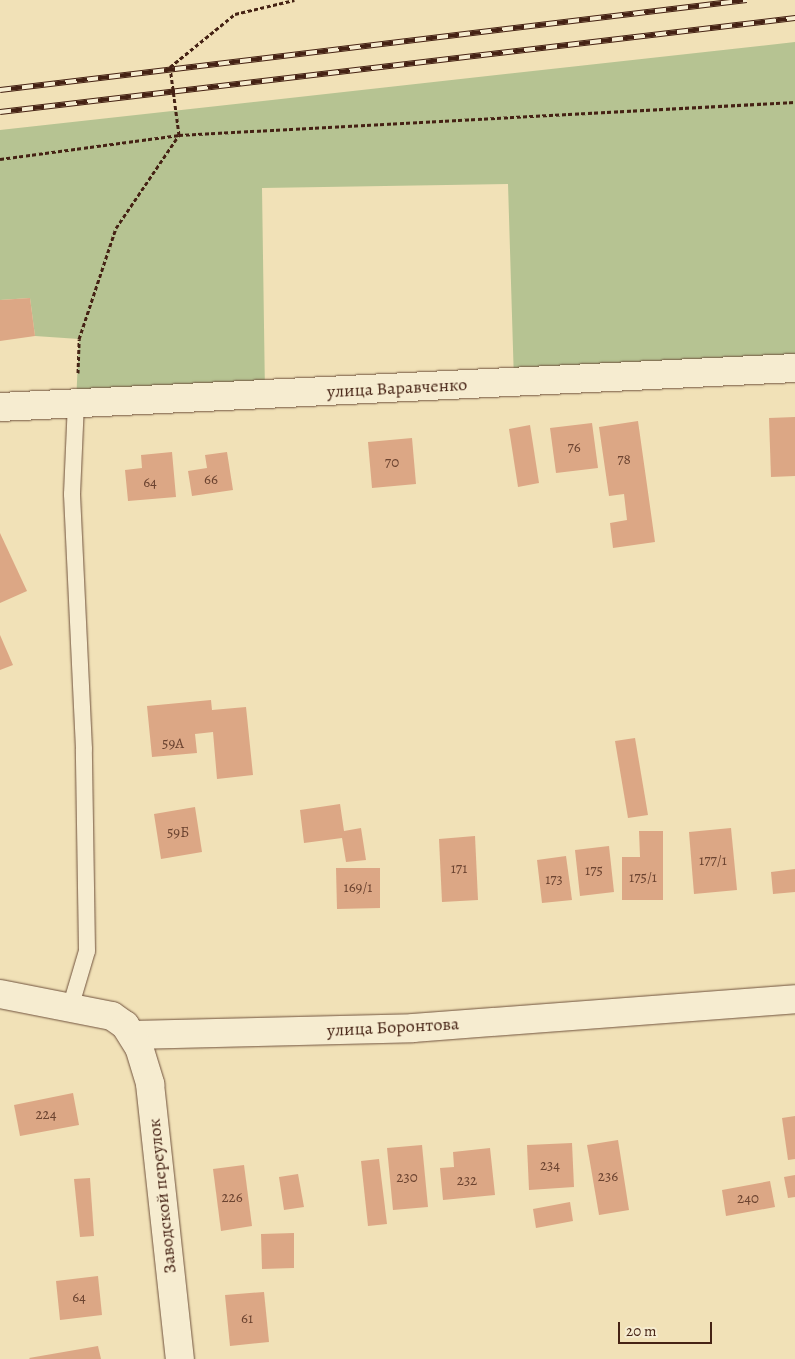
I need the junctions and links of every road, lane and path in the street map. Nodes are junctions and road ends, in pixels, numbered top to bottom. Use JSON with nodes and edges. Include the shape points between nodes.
{"nodes":[{"id":1,"x":294,"y":0,"type":"edge"},
{"id":2,"x":795,"y":102,"type":"edge"},
{"id":3,"x":178,"y":135,"type":"junction"},
{"id":4,"x":0,"y":159,"type":"edge"},
{"id":5,"x":795,"y":368,"type":"edge"},
{"id":6,"x":76,"y":403,"type":"junction"},
{"id":7,"x":0,"y":407,"type":"edge"},
{"id":8,"x":0,"y":994,"type":"edge"},
{"id":9,"x":795,"y":998,"type":"edge"},
{"id":10,"x":71,"y":1006,"type":"junction"},
{"id":11,"x":133,"y":1035,"type":"junction"},
{"id":12,"x":180,"y":1359,"type":"edge"}],
"edges":[{"from":1,"to":3,"type":"path","via":[[235,14],[170,67]]},
{"from":2,"to":3,"type":"path"},
{"from":3,"to":4,"type":"path"},
{"from":3,"to":6,"type":"path","via":[[116,228],[79,339]]},
{"from":5,"to":6,"type":"street","name":"улица Варавченко"},
{"from":6,"to":7,"type":"street","name":"улица Варавченко"},
{"from":6,"to":10,"type":"lane","via":[[72,494],[84,749],[87,951]]},
{"from":8,"to":10,"type":"street"},
{"from":9,"to":11,"type":"street","name":"улица Боронтова","via":[[413,1028]]},
{"from":10,"to":11,"type":"street","via":[[112,1016]]},
{"from":11,"to":12,"type":"street","name":"Заводской переулок","via":[[150,1084]]}]}
